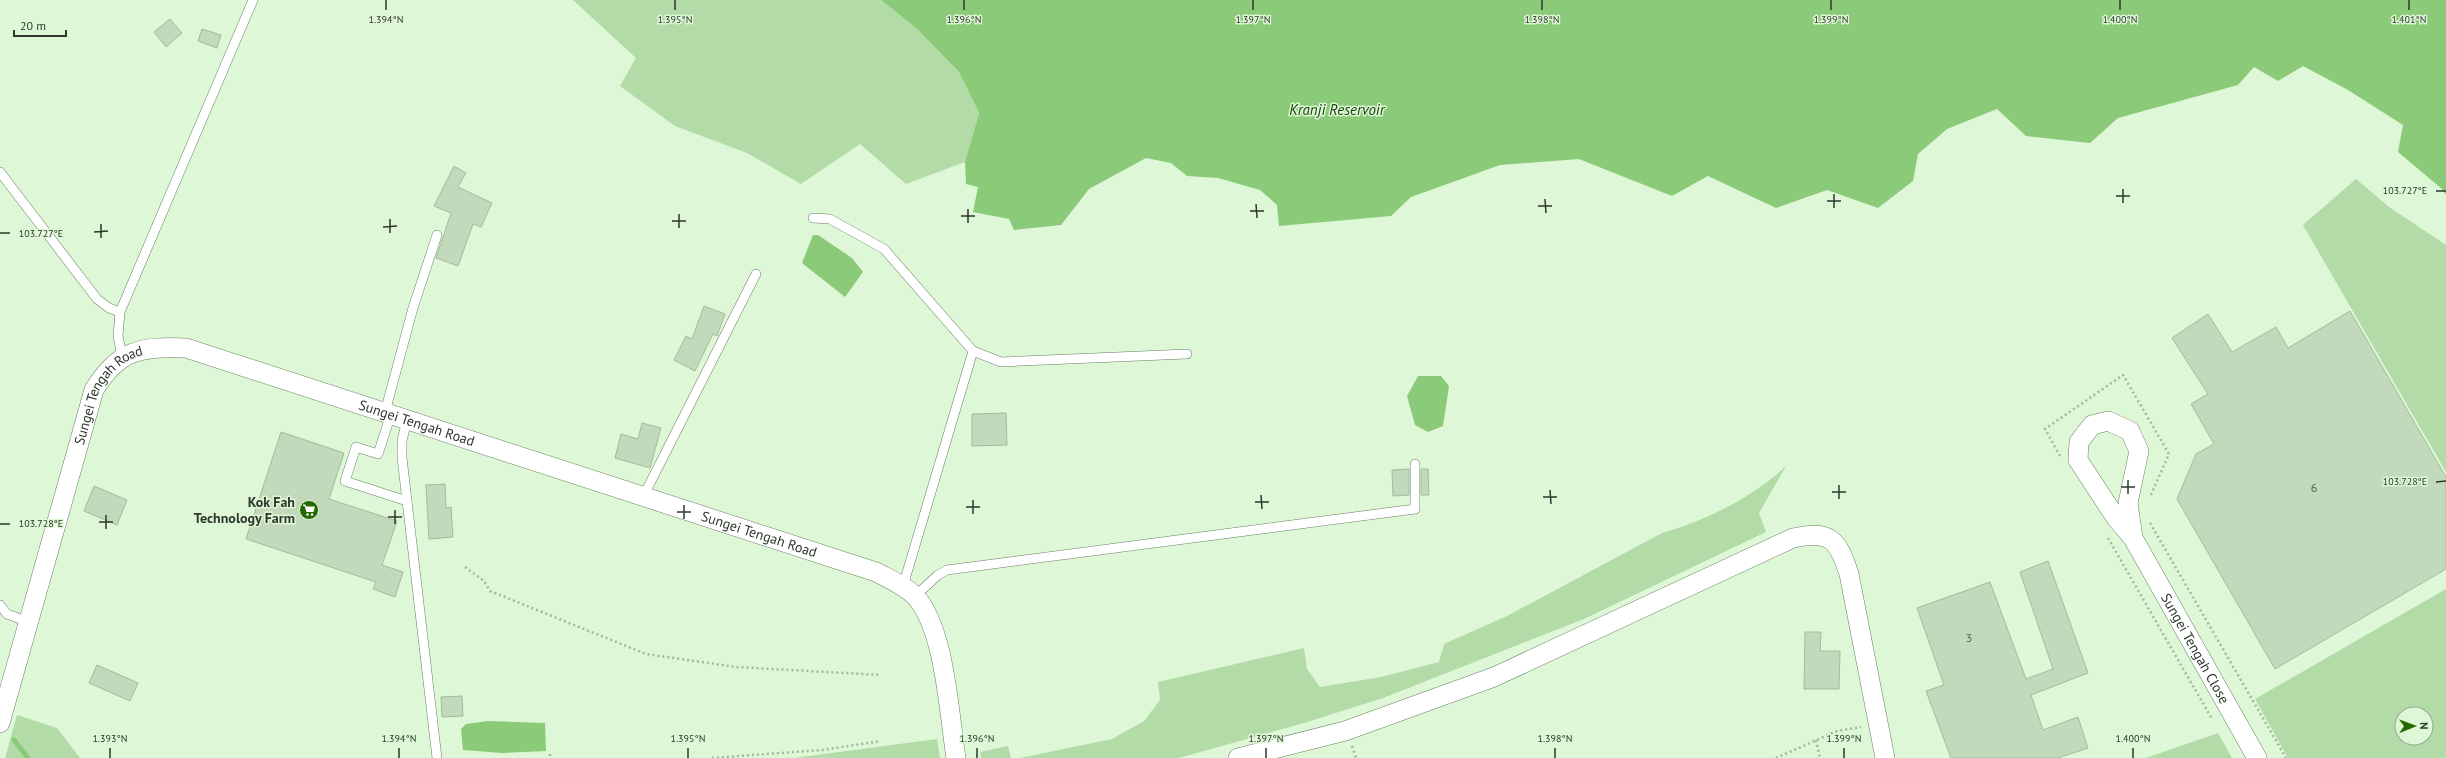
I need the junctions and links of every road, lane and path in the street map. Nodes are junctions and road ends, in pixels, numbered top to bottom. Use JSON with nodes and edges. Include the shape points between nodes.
{"nodes":[{"id":1,"x":253,"y":0,"type":"edge"},
{"id":2,"x":0,"y":172,"type":"edge"},
{"id":3,"x":813,"y":218,"type":"dead end"},
{"id":4,"x":437,"y":235,"type":"dead end"},
{"id":5,"x":756,"y":274,"type":"dead end"},
{"id":6,"x":120,"y":312,"type":"junction"},
{"id":7,"x":973,"y":352,"type":"junction"},
{"id":8,"x":1187,"y":354,"type":"dead end"},
{"id":9,"x":122,"y":357,"type":"junction"},
{"id":10,"x":394,"y":415,"type":"junction"},
{"id":11,"x":1415,"y":464,"type":"dead end"},
{"id":12,"x":643,"y":496,"type":"junction"},
{"id":13,"x":407,"y":501,"type":"junction"},
{"id":14,"x":2134,"y":538,"type":"junction"},
{"id":15,"x":465,"y":567,"type":"dead end"},
{"id":16,"x":909,"y":591,"type":"junction"},
{"id":17,"x":0,"y":605,"type":"edge"},
{"id":18,"x":29,"y":622,"type":"junction"},
{"id":19,"x":881,"y":675,"type":"dead end"},
{"id":20,"x":0,"y":723,"type":"edge"},
{"id":21,"x":1877,"y":724,"type":"junction"},
{"id":22,"x":1816,"y":740,"type":"junction"},
{"id":23,"x":881,"y":741,"type":"dead end"},
{"id":24,"x":437,"y":758,"type":"edge"},
{"id":25,"x":712,"y":758,"type":"edge"},
{"id":26,"x":956,"y":758,"type":"edge"},
{"id":27,"x":1238,"y":758,"type":"edge"},
{"id":28,"x":1776,"y":758,"type":"edge"},
{"id":29,"x":1820,"y":758,"type":"edge"},
{"id":30,"x":1884,"y":758,"type":"edge"},
{"id":31,"x":2257,"y":758,"type":"edge"}],
"edges":[{"from":1,"to":6,"type":"lane"},
{"from":2,"to":6,"type":"lane","via":[[97,299]]},
{"from":3,"to":7,"type":"lane","via":[[830,219],[884,249]]},
{"from":4,"to":10,"type":"lane","via":[[413,308]]},
{"from":5,"to":12,"type":"lane"},
{"from":6,"to":9,"type":"lane","via":[[118,336]]},
{"from":7,"to":8,"type":"lane","via":[[1001,362]]},
{"from":7,"to":16,"type":"lane"},
{"from":9,"to":10,"type":"street","name":"Sungei Tengah Road","via":[[142,350],[163,347],[186,348]]},
{"from":9,"to":18,"type":"street","name":"Sungei Tengah Road","via":[[106,371],[94,390]]},
{"from":10,"to":12,"type":"street","name":"Sungei Tengah Road"},
{"from":10,"to":13,"type":"lane","via":[[402,441]]},
{"from":10,"to":13,"type":"lane","via":[[378,454],[356,447],[345,481]]},
{"from":11,"to":16,"type":"lane","via":[[1415,509],[947,570]]},
{"from":12,"to":16,"type":"street","name":"Sungei Tengah Road","via":[[876,572]]},
{"from":13,"to":24,"type":"lane"},
{"from":14,"to":14,"type":"street","name":"Sungei Tengah Close","via":[[2116,518],[2078,460],[2079,442],[2092,425],[2108,421],[2130,431],[2140,451],[2128,503]]},
{"from":14,"to":31,"type":"street","name":"Sungei Tengah Close"},
{"from":15,"to":19,"type":"path","via":[[484,581],[490,590],[646,654],[736,667]]},
{"from":16,"to":26,"type":"street","name":"Sungei Tengah Road","via":[[930,619],[939,647]]},
{"from":17,"to":18,"type":"lane","via":[[7,614]]},
{"from":18,"to":20,"type":"street","name":"Sungei Tengah Road"},
{"from":21,"to":22,"type":"path","via":[[1837,731]]},
{"from":21,"to":27,"type":"street","via":[[1849,574],[1841,550],[1830,539],[1808,535],[1792,538],[1494,677],[1345,731]]},
{"from":21,"to":30,"type":"street"},
{"from":22,"to":28,"type":"path"},
{"from":22,"to":29,"type":"path"},
{"from":23,"to":25,"type":"path","via":[[822,750]]}]}
